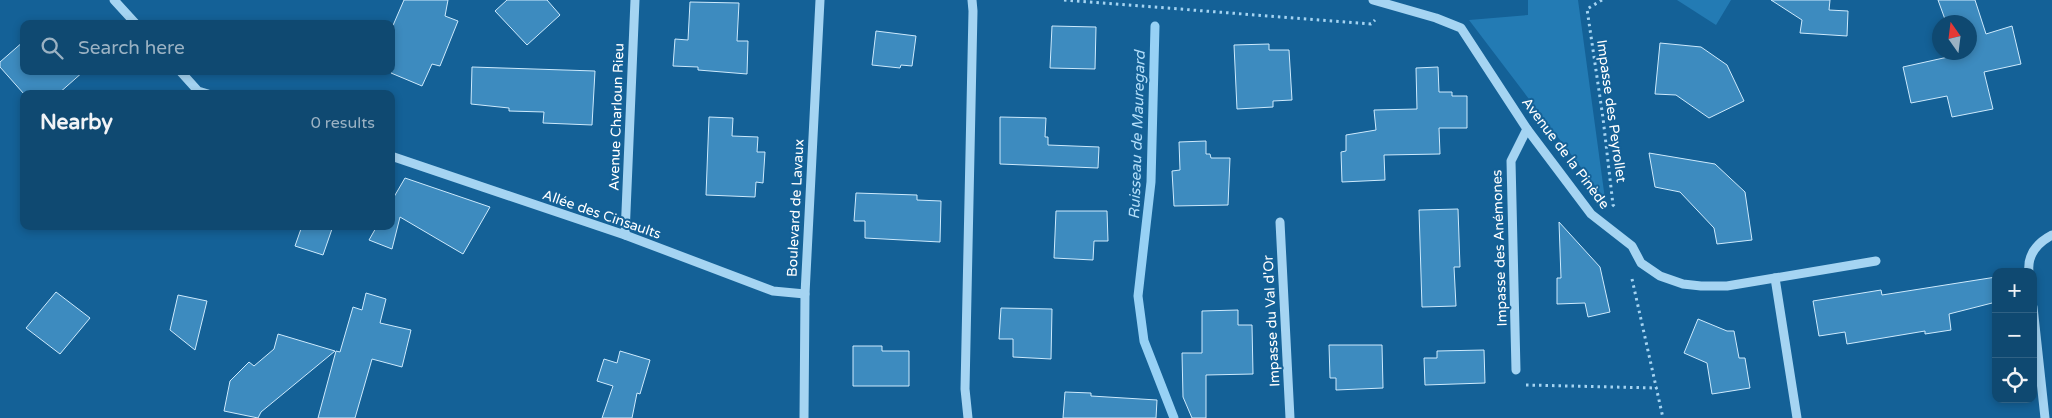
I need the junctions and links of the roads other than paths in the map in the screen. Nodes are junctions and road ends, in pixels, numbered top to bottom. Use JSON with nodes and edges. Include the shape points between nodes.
{"nodes":[{"id":1,"x":114,"y":0,"type":"edge"},
{"id":2,"x":635,"y":0,"type":"edge"},
{"id":3,"x":820,"y":0,"type":"edge"},
{"id":4,"x":972,"y":0,"type":"edge"},
{"id":5,"x":1372,"y":0,"type":"edge"},
{"id":6,"x":132,"y":20,"type":"edge"},
{"id":7,"x":184,"y":75,"type":"edge"},
{"id":8,"x":198,"y":90,"type":"edge"},
{"id":9,"x":1527,"y":129,"type":"junction"},
{"id":10,"x":395,"y":157,"type":"edge"},
{"id":11,"x":1280,"y":222,"type":"dead end"},
{"id":12,"x":625,"y":235,"type":"junction"},
{"id":13,"x":2052,"y":236,"type":"edge"},
{"id":14,"x":1876,"y":262,"type":"dead end"},
{"id":15,"x":2030,"y":268,"type":"edge"},
{"id":16,"x":1775,"y":278,"type":"junction"},
{"id":17,"x":805,"y":294,"type":"junction"},
{"id":18,"x":2034,"y":313,"type":"edge"},
{"id":19,"x":1516,"y":370,"type":"road end"},
{"id":20,"x":804,"y":418,"type":"edge"},
{"id":21,"x":968,"y":418,"type":"edge"},
{"id":22,"x":1290,"y":418,"type":"edge"},
{"id":23,"x":1797,"y":418,"type":"edge"},
{"id":24,"x":2046,"y":418,"type":"edge"}],
"edges":[{"from":1,"to":6,"type":"street"},
{"from":2,"to":12,"type":"street","name":"Avenue Charloun Rieu"},
{"from":3,"to":17,"type":"street","name":"Boulevard de Lavaux"},
{"from":4,"to":21,"type":"street","via":[[964,389]]},
{"from":5,"to":9,"type":"street","name":"Avenue de la Pinède","via":[[1461,28]]},
{"from":7,"to":8,"type":"street"},
{"from":9,"to":16,"type":"street","name":"Avenue de la Pinède","via":[[1591,214],[1632,246],[1641,263],[1660,276],[1701,286],[1727,286]]},
{"from":9,"to":19,"type":"street","name":"Impasse des Anémones","via":[[1510,161]]},
{"from":10,"to":12,"type":"street","name":"Allée des Cinsaults"},
{"from":11,"to":22,"type":"street","name":"Impasse du Val d'Or"},
{"from":12,"to":17,"type":"street","name":"Allée des Cinsaults","via":[[773,291]]},
{"from":13,"to":15,"type":"street","via":[[2038,242],[2032,252]]},
{"from":14,"to":16,"type":"street","name":"Avenue de la Pinède"},
{"from":16,"to":23,"type":"street"},
{"from":17,"to":20,"type":"street","name":"Boulevard de Lavaux"},
{"from":18,"to":24,"type":"street"}]}
